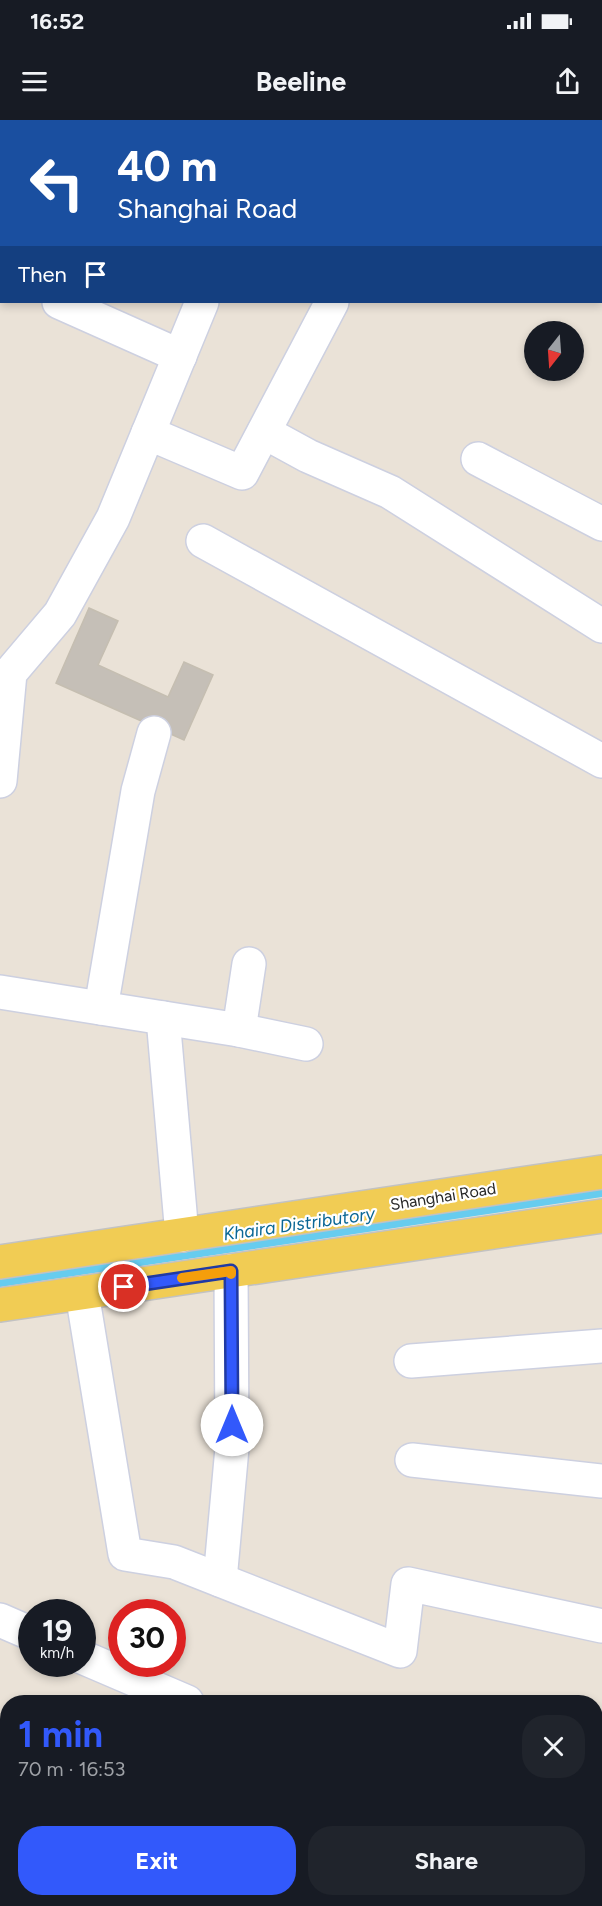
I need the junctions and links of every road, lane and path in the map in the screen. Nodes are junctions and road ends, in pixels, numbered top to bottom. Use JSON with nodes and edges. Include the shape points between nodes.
{"nodes":[{"id":1,"x":61,"y":303,"type":"edge"},
{"id":2,"x":202,"y":303,"type":"edge"},
{"id":3,"x":331,"y":303,"type":"edge"},
{"id":4,"x":180,"y":356,"type":"junction"},
{"id":5,"x":264,"y":432,"type":"junction"},
{"id":6,"x":148,"y":433,"type":"junction"},
{"id":7,"x":478,"y":459,"type":"dead end"},
{"id":8,"x":602,"y":524,"type":"edge"},
{"id":9,"x":203,"y":542,"type":"dead end"},
{"id":10,"x":602,"y":626,"type":"edge"},
{"id":11,"x":154,"y":733,"type":"dead end"},
{"id":12,"x":602,"y":761,"type":"edge"},
{"id":13,"x":0,"y":781,"type":"edge"},
{"id":14,"x":249,"y":964,"type":"dead end"},
{"id":15,"x":0,"y":992,"type":"edge"},
{"id":16,"x":101,"y":1008,"type":"junction"},
{"id":17,"x":163,"y":1018,"type":"junction"},
{"id":18,"x":239,"y":1030,"type":"junction"},
{"id":19,"x":306,"y":1044,"type":"dead end"},
{"id":20,"x":602,"y":1172,"type":"edge"},
{"id":21,"x":602,"y":1216,"type":"edge"},
{"id":22,"x":182,"y":1235,"type":"junction"},
{"id":23,"x":0,"y":1262,"type":"edge"},
{"id":24,"x":231,"y":1271,"type":"junction"},
{"id":25,"x":82,"y":1293,"type":"junction"},
{"id":26,"x":0,"y":1305,"type":"edge"},
{"id":27,"x":602,"y":1346,"type":"edge"},
{"id":28,"x":411,"y":1361,"type":"dead end"},
{"id":29,"x":412,"y":1460,"type":"dead end"},
{"id":30,"x":602,"y":1481,"type":"edge"},
{"id":31,"x":220,"y":1580,"type":"junction"},
{"id":32,"x":0,"y":1620,"type":"edge"},
{"id":33,"x":602,"y":1626,"type":"edge"},
{"id":34,"x":18,"y":1628,"type":"edge"},
{"id":35,"x":96,"y":1663,"type":"edge"},
{"id":36,"x":171,"y":1695,"type":"edge"}],
"edges":[{"from":1,"to":4,"type":"street"},
{"from":2,"to":4,"type":"street"},
{"from":3,"to":5,"type":"street"},
{"from":4,"to":6,"type":"street"},
{"from":5,"to":6,"type":"street","via":[[242,473]]},
{"from":5,"to":10,"type":"street","via":[[390,492]]},
{"from":6,"to":13,"type":"street","via":[[113,518],[60,614],[10,673]]},
{"from":7,"to":8,"type":"street"},
{"from":9,"to":12,"type":"street"},
{"from":11,"to":16,"type":"street","via":[[138,791]]},
{"from":14,"to":18,"type":"street"},
{"from":15,"to":16,"type":"street"},
{"from":16,"to":17,"type":"street"},
{"from":17,"to":18,"type":"street"},
{"from":17,"to":22,"type":"street"},
{"from":18,"to":19,"type":"street"},
{"from":20,"to":22,"type":"main road","name":"Shanghai Road"},
{"from":21,"to":24,"type":"main road"},
{"from":22,"to":23,"type":"main road","name":"Shanghai Road"},
{"from":24,"to":25,"type":"main road"},
{"from":24,"to":31,"type":"street","via":[[232,1448]]},
{"from":25,"to":26,"type":"main road"},
{"from":25,"to":31,"type":"street","via":[[125,1554],[174,1562]]},
{"from":27,"to":28,"type":"street"},
{"from":29,"to":30,"type":"street"},
{"from":31,"to":33,"type":"street","via":[[400,1651],[408,1584]]},
{"from":32,"to":34,"type":"street"},
{"from":35,"to":36,"type":"street"}]}
